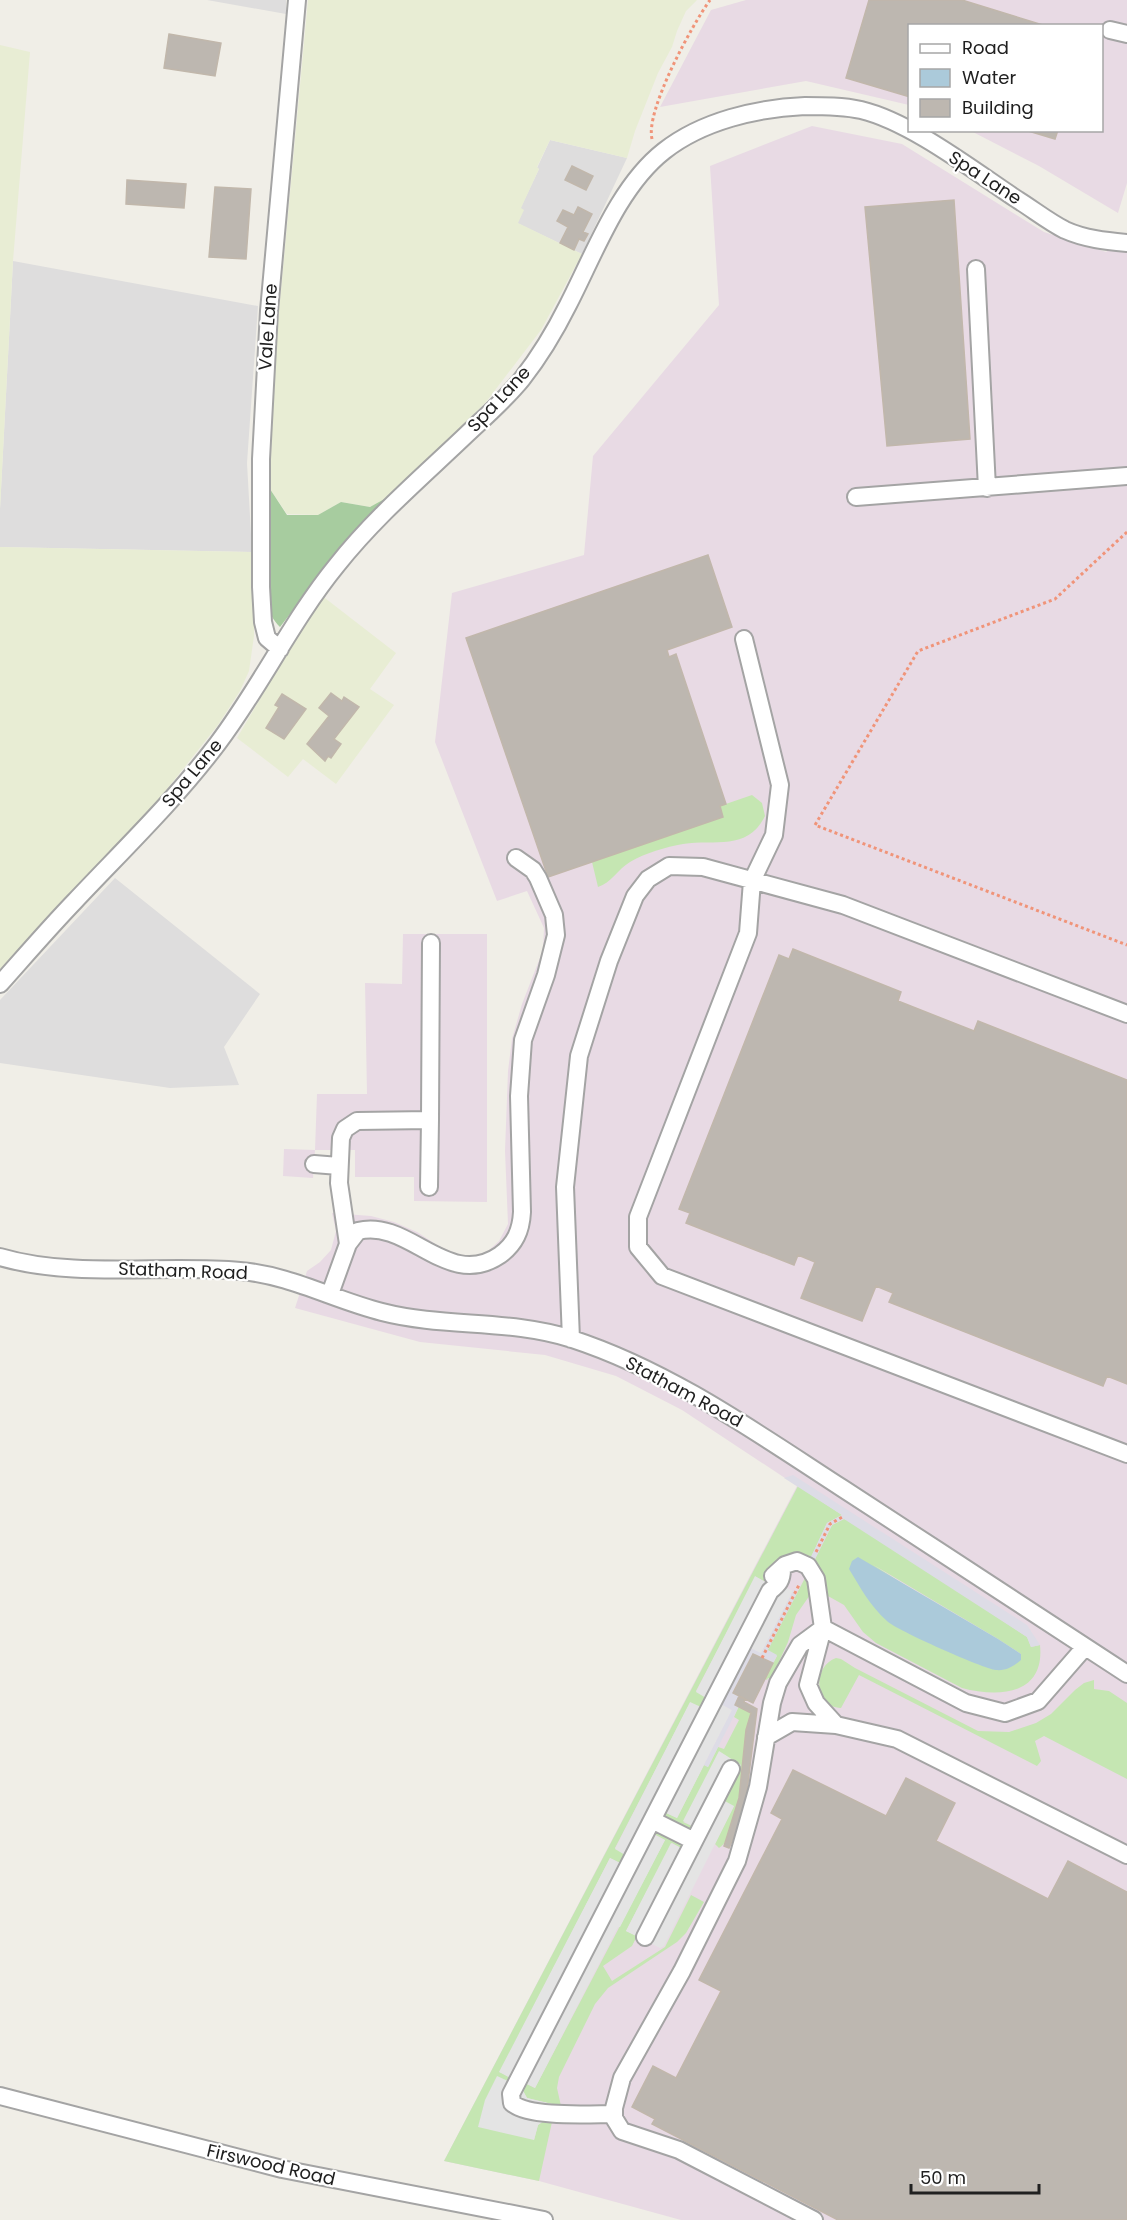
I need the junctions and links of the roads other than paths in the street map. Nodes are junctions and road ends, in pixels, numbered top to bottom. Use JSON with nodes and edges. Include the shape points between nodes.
{"nodes":[{"id":1,"x":297,"y":0,"type":"edge"},
{"id":2,"x":1110,"y":30,"type":"dead end"},
{"id":3,"x":1127,"y":34,"type":"edge"},
{"id":4,"x":908,"y":131,"type":"edge"},
{"id":5,"x":910,"y":132,"type":"edge"},
{"id":6,"x":1127,"y":243,"type":"edge"},
{"id":7,"x":976,"y":269,"type":"dead end"},
{"id":8,"x":1127,"y":476,"type":"edge"},
{"id":9,"x":987,"y":488,"type":"junction"},
{"id":10,"x":856,"y":498,"type":"dead end"},
{"id":11,"x":744,"y":639,"type":"dead end"},
{"id":12,"x":280,"y":648,"type":"junction"},
{"id":13,"x":516,"y":858,"type":"dead end"},
{"id":14,"x":752,"y":881,"type":"junction"},
{"id":15,"x":431,"y":943,"type":"dead end"},
{"id":16,"x":0,"y":984,"type":"edge"},
{"id":17,"x":1127,"y":1014,"type":"edge"},
{"id":18,"x":430,"y":1120,"type":"junction"},
{"id":19,"x":314,"y":1164,"type":"dead end"},
{"id":20,"x":339,"y":1166,"type":"junction"},
{"id":21,"x":429,"y":1187,"type":"dead end"},
{"id":22,"x":348,"y":1244,"type":"junction"},
{"id":23,"x":0,"y":1257,"type":"edge"},
{"id":24,"x":330,"y":1294,"type":"junction"},
{"id":25,"x":571,"y":1339,"type":"junction"},
{"id":26,"x":1127,"y":1454,"type":"edge"},
{"id":27,"x":824,"y":1628,"type":"junction"},
{"id":28,"x":1085,"y":1647,"type":"junction"},
{"id":29,"x":1127,"y":1674,"type":"edge"},
{"id":30,"x":836,"y":1725,"type":"junction"},
{"id":31,"x":766,"y":1737,"type":"junction"},
{"id":32,"x":732,"y":1769,"type":"dead end"},
{"id":33,"x":652,"y":1820,"type":"junction"},
{"id":34,"x":694,"y":1841,"type":"junction"},
{"id":35,"x":1127,"y":1855,"type":"edge"},
{"id":36,"x":645,"y":1937,"type":"dead end"},
{"id":37,"x":0,"y":2096,"type":"edge"},
{"id":38,"x":614,"y":2114,"type":"junction"},
{"id":39,"x":544,"y":2220,"type":"edge"},
{"id":40,"x":814,"y":2220,"type":"edge"}],
"edges":[{"from":1,"to":12,"type":"street","name":"Vale Lane","via":[[269,311],[261,459],[263,622],[267,638]]},
{"from":2,"to":3,"type":"street"},
{"from":4,"to":12,"type":"street","name":"Spa Lane","via":[[879,116],[846,107],[789,108],[726,120],[699,130],[662,153],[643,172],[619,207],[549,340],[521,380],[363,535],[336,566]]},
{"from":5,"to":6,"type":"street","name":"Spa Lane","via":[[1064,229],[1098,240]]},
{"from":7,"to":9,"type":"street"},
{"from":8,"to":9,"type":"street"},
{"from":9,"to":10,"type":"street"},
{"from":11,"to":14,"type":"street","via":[[780,785],[774,835]]},
{"from":12,"to":16,"type":"street","name":"Spa Lane","via":[[221,739],[188,781]]},
{"from":13,"to":22,"type":"street","via":[[538,878],[554,915],[556,935],[523,1040],[519,1096],[522,1212],[516,1238],[494,1259],[464,1265],[373,1228],[358,1231]]},
{"from":14,"to":17,"type":"street","via":[[843,905]]},
{"from":14,"to":25,"type":"street","via":[[703,867],[669,866],[648,879],[635,896],[609,961],[579,1056],[565,1187]]},
{"from":14,"to":26,"type":"street","via":[[748,933],[638,1217],[638,1247],[662,1276]]},
{"from":15,"to":18,"type":"street"},
{"from":18,"to":20,"type":"street","via":[[357,1121],[340,1138]]},
{"from":18,"to":21,"type":"street"},
{"from":19,"to":20,"type":"street"},
{"from":20,"to":22,"type":"street"},
{"from":22,"to":24,"type":"street"},
{"from":23,"to":24,"type":"street","name":"Statham Road","via":[[69,1269],[244,1271],[286,1279]]},
{"from":24,"to":25,"type":"street","name":"Statham Road","via":[[383,1312],[530,1329]]},
{"from":25,"to":28,"type":"street","name":"Statham Road","via":[[642,1367],[739,1421]]},
{"from":27,"to":28,"type":"street","via":[[966,1703],[1005,1713],[1038,1701]]},
{"from":27,"to":30,"type":"street","via":[[808,1685],[816,1703]]},
{"from":27,"to":31,"type":"street","via":[[800,1645],[778,1683]]},
{"from":27,"to":33,"type":"street","via":[[813,1570],[797,1561],[790,1562],[771,1580],[770,1591]]},
{"from":28,"to":29,"type":"street","name":"Statham Road"},
{"from":30,"to":31,"type":"street","via":[[792,1722]]},
{"from":30,"to":35,"type":"street","via":[[897,1739]]},
{"from":31,"to":38,"type":"street","via":[[758,1787],[738,1861],[621,2078]]},
{"from":32,"to":34,"type":"street"},
{"from":33,"to":34,"type":"street"},
{"from":33,"to":38,"type":"street","via":[[511,2094],[518,2109]]},
{"from":34,"to":36,"type":"street"},
{"from":37,"to":39,"type":"street","name":"Firswood Road","via":[[282,2169]]},
{"from":38,"to":40,"type":"street","via":[[622,2131],[679,2150]]}]}
